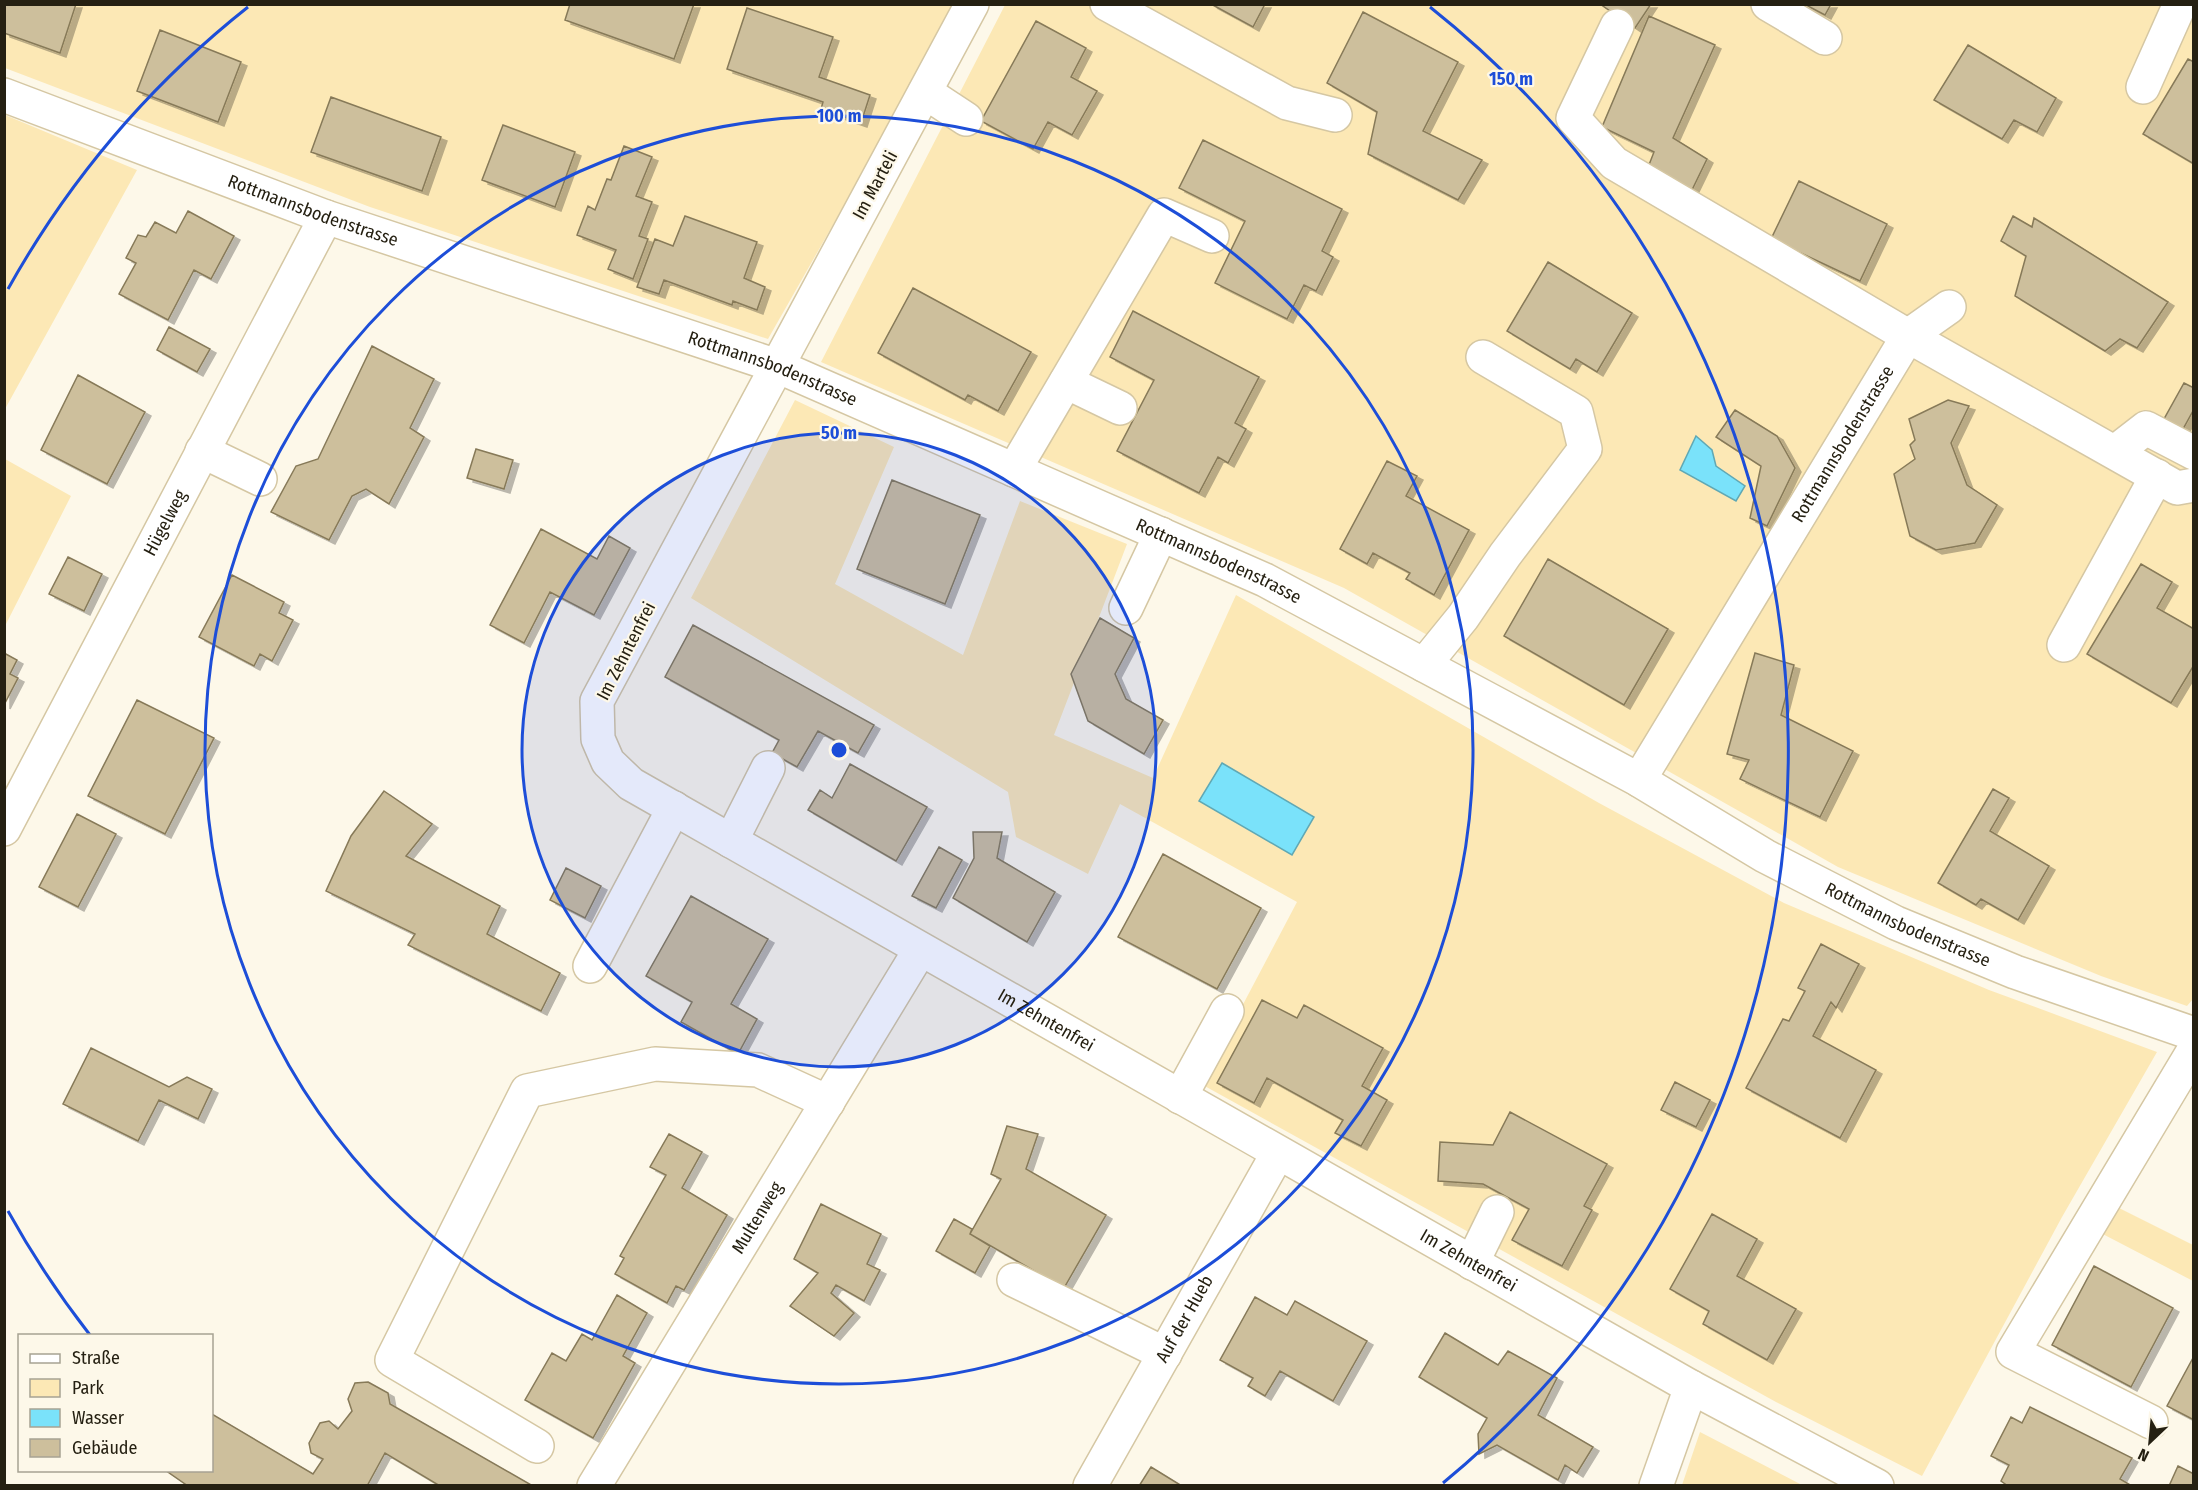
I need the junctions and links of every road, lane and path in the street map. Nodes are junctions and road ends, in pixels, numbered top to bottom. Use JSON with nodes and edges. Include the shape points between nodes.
{"nodes":[{"id":1,"x":972,"y":4,"type":"edge"},
{"id":2,"x":1107,"y":4,"type":"edge"},
{"id":3,"x":1768,"y":4,"type":"edge"},
{"id":4,"x":2180,"y":4,"type":"edge"},
{"id":5,"x":1617,"y":26,"type":"dead end"},
{"id":6,"x":1825,"y":39,"type":"dead end"},
{"id":7,"x":2143,"y":87,"type":"dead end"},
{"id":8,"x":925,"y":92,"type":"junction"},
{"id":9,"x":4,"y":95,"type":"edge"},
{"id":10,"x":1335,"y":116,"type":"dead end"},
{"id":11,"x":966,"y":119,"type":"dead end"},
{"id":12,"x":326,"y":217,"type":"junction"},
{"id":13,"x":1212,"y":236,"type":"dead end"},
{"id":14,"x":1949,"y":307,"type":"dead end"},
{"id":15,"x":1908,"y":336,"type":"junction"},
{"id":16,"x":1483,"y":357,"type":"dead end"},
{"id":17,"x":777,"y":366,"type":"junction"},
{"id":18,"x":1066,"y":382,"type":"junction"},
{"id":19,"x":1120,"y":408,"type":"dead end"},
{"id":20,"x":202,"y":451,"type":"junction"},
{"id":21,"x":2115,"y":452,"type":"junction"},
{"id":22,"x":2193,"y":453,"type":"edge"},
{"id":23,"x":1014,"y":470,"type":"junction"},
{"id":24,"x":2157,"y":476,"type":"junction"},
{"id":25,"x":260,"y":479,"type":"dead end"},
{"id":26,"x":2193,"y":485,"type":"edge"},
{"id":27,"x":1161,"y":534,"type":"junction"},
{"id":28,"x":1126,"y":608,"type":"dead end"},
{"id":29,"x":2064,"y":645,"type":"dead end"},
{"id":30,"x":1424,"y":665,"type":"junction"},
{"id":31,"x":768,"y":768,"type":"dead end"},
{"id":32,"x":1639,"y":780,"type":"junction"},
{"id":33,"x":674,"y":808,"type":"junction"},
{"id":34,"x":9,"y":809,"type":"edge"},
{"id":35,"x":731,"y":841,"type":"junction"},
{"id":36,"x":920,"y":950,"type":"junction"},
{"id":37,"x":590,"y":966,"type":"dead end"},
{"id":38,"x":1227,"y":1011,"type":"dead end"},
{"id":39,"x":2193,"y":1034,"type":"edge"},
{"id":40,"x":2193,"y":1050,"type":"edge"},
{"id":41,"x":1180,"y":1097,"type":"junction"},
{"id":42,"x":828,"y":1102,"type":"junction"},
{"id":43,"x":1278,"y":1153,"type":"junction"},
{"id":44,"x":1497,"y":1212,"type":"dead end"},
{"id":45,"x":1472,"y":1263,"type":"junction"},
{"id":46,"x":1014,"y":1280,"type":"dead end"},
{"id":47,"x":1165,"y":1354,"type":"junction"},
{"id":48,"x":1691,"y":1387,"type":"junction"},
{"id":49,"x":2151,"y":1422,"type":"dead end"},
{"id":50,"x":537,"y":1446,"type":"dead end"},
{"id":51,"x":594,"y":1485,"type":"edge"},
{"id":52,"x":1090,"y":1485,"type":"edge"},
{"id":53,"x":1656,"y":1485,"type":"edge"},
{"id":54,"x":1877,"y":1485,"type":"edge"}],
"edges":[{"from":1,"to":8,"type":"street","name":"Im Marteli"},
{"from":2,"to":10,"type":"street","via":[[1287,104]]},
{"from":3,"to":6,"type":"street"},
{"from":4,"to":7,"type":"street"},
{"from":5,"to":15,"type":"street","via":[[1573,118],[1614,163]]},
{"from":8,"to":11,"type":"street"},
{"from":8,"to":17,"type":"street","name":"Im Marteli"},
{"from":9,"to":12,"type":"street","name":"Rottmannsbodenstrasse"},
{"from":12,"to":17,"type":"street","name":"Rottmannsbodenstrasse"},
{"from":12,"to":20,"type":"street","name":"Hügelweg"},
{"from":13,"to":18,"type":"street","via":[[1164,215]]},
{"from":14,"to":15,"type":"street","name":"Rottmannsbodenstrasse"},
{"from":15,"to":21,"type":"street"},
{"from":15,"to":32,"type":"street","name":"Rottmannsbodenstrasse"},
{"from":16,"to":30,"type":"street","via":[[1576,412],[1585,449]]},
{"from":17,"to":23,"type":"street","name":"Rottmannsbodenstrasse"},
{"from":17,"to":33,"type":"street","name":"Im Zehntenfrei","via":[[597,701],[598,739],[608,762],[631,784]]},
{"from":18,"to":19,"type":"street"},
{"from":18,"to":23,"type":"street"},
{"from":20,"to":25,"type":"street"},
{"from":20,"to":34,"type":"street","name":"Hügelweg"},
{"from":21,"to":22,"type":"street","via":[[2146,428]]},
{"from":21,"to":24,"type":"street"},
{"from":23,"to":27,"type":"street","name":"Rottmannsbodenstrasse"},
{"from":24,"to":26,"type":"street","via":[[2177,488]]},
{"from":24,"to":29,"type":"street"},
{"from":27,"to":28,"type":"street"},
{"from":27,"to":30,"type":"street","name":"Rottmannsbodenstrasse","via":[[1265,580]]},
{"from":30,"to":32,"type":"street","name":"Rottmannsbodenstrasse"},
{"from":31,"to":35,"type":"street"},
{"from":32,"to":39,"type":"street","name":"Rottmannsbodenstrasse","via":[[1765,856],[1896,923],[2015,972]]},
{"from":33,"to":35,"type":"street","name":"Im Zehntenfrei"},
{"from":33,"to":37,"type":"street"},
{"from":35,"to":36,"type":"street","name":"Im Zehntenfrei"},
{"from":36,"to":41,"type":"street","name":"Im Zehntenfrei"},
{"from":36,"to":42,"type":"street","name":"Multenweg"},
{"from":38,"to":41,"type":"street"},
{"from":40,"to":49,"type":"street","via":[[2013,1352]]},
{"from":41,"to":43,"type":"street","name":"Im Zehntenfrei"},
{"from":42,"to":50,"type":"street","via":[[758,1070],[655,1064],[527,1091],[392,1360]]},
{"from":42,"to":51,"type":"street","name":"Multenweg"},
{"from":43,"to":45,"type":"street","name":"Im Zehntenfrei"},
{"from":43,"to":47,"type":"street","name":"Auf der Hueb"},
{"from":44,"to":45,"type":"street"},
{"from":45,"to":48,"type":"street","name":"Im Zehntenfrei"},
{"from":46,"to":47,"type":"street"},
{"from":47,"to":52,"type":"street","name":"Auf der Hueb"},
{"from":48,"to":53,"type":"street"},
{"from":48,"to":54,"type":"street","name":"Im Zehntenfrei"}]}
